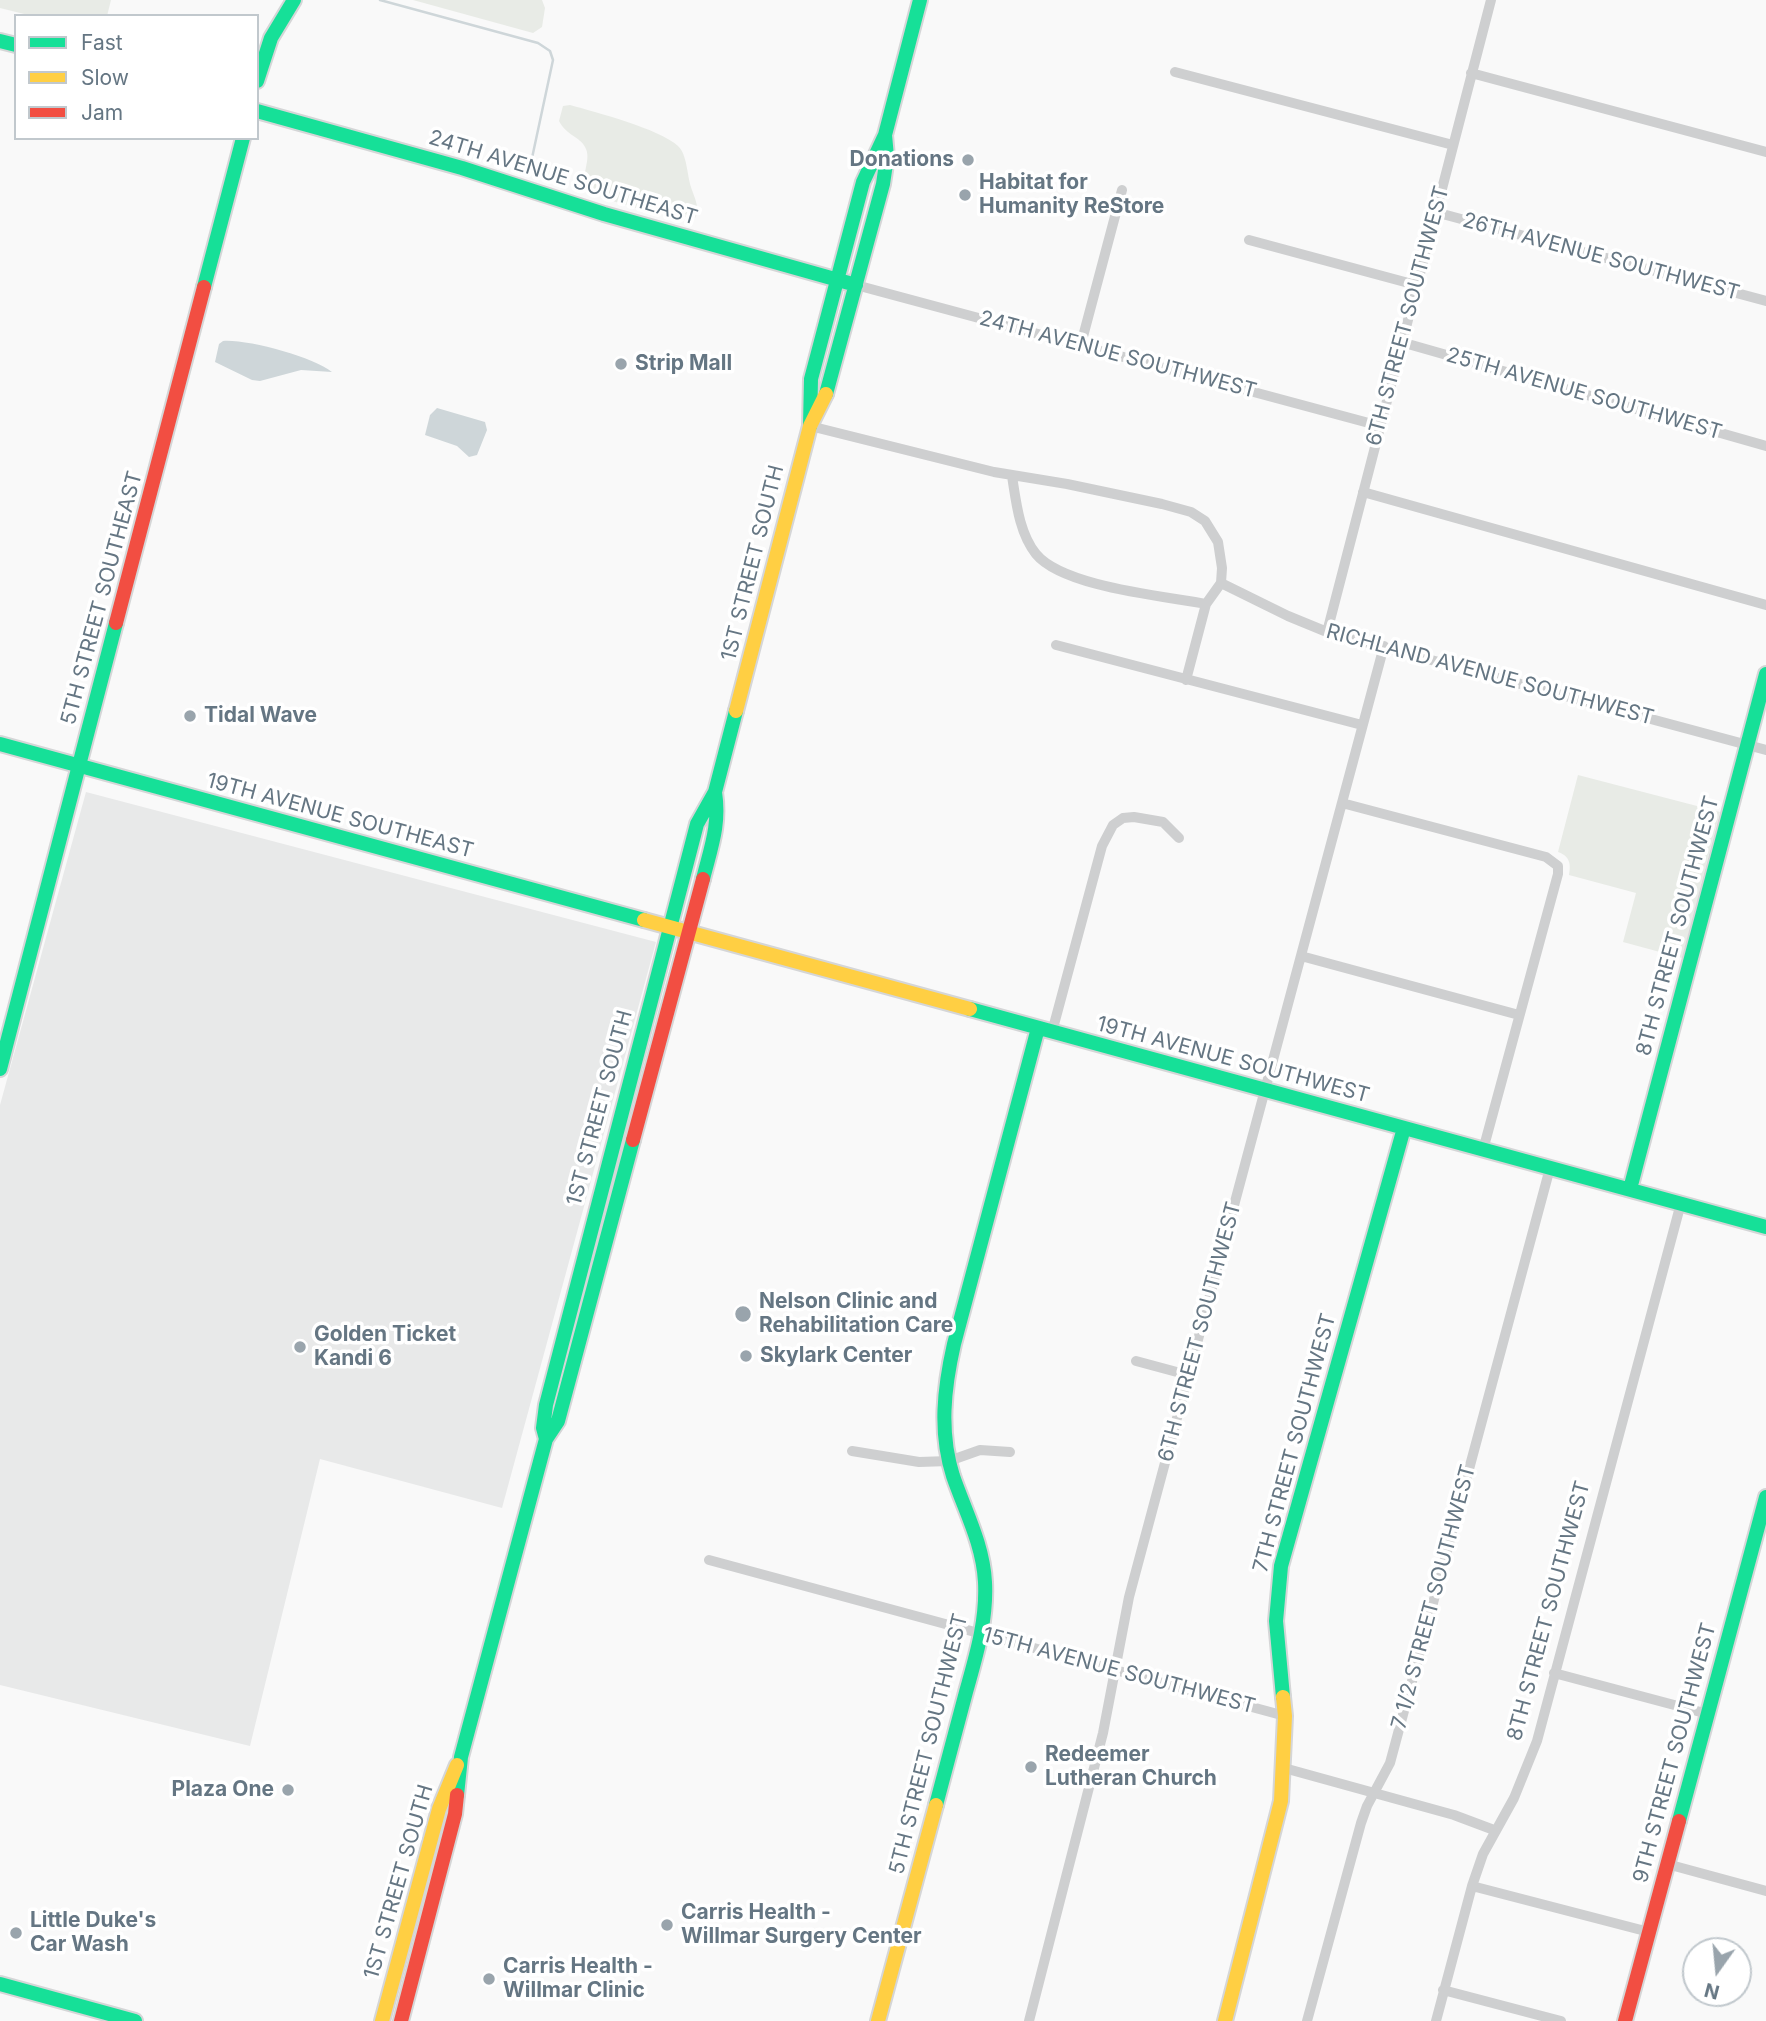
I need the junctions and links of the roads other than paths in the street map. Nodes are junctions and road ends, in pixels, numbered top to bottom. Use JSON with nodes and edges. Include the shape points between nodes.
{"nodes":[{"id":1,"x":294,"y":0,"type":"edge"},
{"id":2,"x":920,"y":0,"type":"edge"},
{"id":3,"x":1490,"y":0,"type":"edge"},
{"id":4,"x":1175,"y":72,"type":"dead end"},
{"id":5,"x":1471,"y":74,"type":"junction"},
{"id":6,"x":259,"y":75,"type":"edge"},
{"id":7,"x":259,"y":112,"type":"edge"},
{"id":8,"x":885,"y":135,"type":"junction"},
{"id":9,"x":242,"y":140,"type":"edge"},
{"id":10,"x":1453,"y":145,"type":"junction"},
{"id":11,"x":1766,"y":152,"type":"edge"},
{"id":12,"x":1122,"y":190,"type":"dead end"},
{"id":13,"x":1435,"y":212,"type":"junction"},
{"id":14,"x":1249,"y":240,"type":"dead end"},
{"id":15,"x":837,"y":280,"type":"junction"},
{"id":16,"x":856,"y":285,"type":"junction"},
{"id":17,"x":1416,"y":285,"type":"junction"},
{"id":18,"x":1766,"y":301,"type":"edge"},
{"id":19,"x":1401,"y":342,"type":"junction"},
{"id":20,"x":1081,"y":344,"type":"junction"},
{"id":21,"x":810,"y":426,"type":"junction"},
{"id":22,"x":1380,"y":426,"type":"junction"},
{"id":23,"x":1766,"y":446,"type":"edge"},
{"id":24,"x":1012,"y":476,"type":"junction"},
{"id":25,"x":1363,"y":492,"type":"junction"},
{"id":26,"x":1221,"y":583,"type":"junction"},
{"id":27,"x":1206,"y":604,"type":"junction"},
{"id":28,"x":1766,"y":605,"type":"edge"},
{"id":29,"x":1327,"y":632,"type":"junction"},
{"id":30,"x":1056,"y":645,"type":"dead end"},
{"id":31,"x":1384,"y":646,"type":"junction"},
{"id":32,"x":1766,"y":674,"type":"edge"},
{"id":33,"x":1186,"y":680,"type":"junction"},
{"id":34,"x":1362,"y":725,"type":"junction"},
{"id":35,"x":0,"y":744,"type":"edge"},
{"id":36,"x":1747,"y":745,"type":"junction"},
{"id":37,"x":1766,"y":750,"type":"edge"},
{"id":38,"x":80,"y":766,"type":"junction"},
{"id":39,"x":716,"y":792,"type":"junction"},
{"id":40,"x":1342,"y":803,"type":"junction"},
{"id":41,"x":1179,"y":838,"type":"dead end"},
{"id":42,"x":669,"y":928,"type":"junction"},
{"id":43,"x":688,"y":933,"type":"junction"},
{"id":44,"x":1301,"y":956,"type":"junction"},
{"id":45,"x":1519,"y":1015,"type":"junction"},
{"id":46,"x":1045,"y":1030,"type":"junction"},
{"id":47,"x":0,"y":1069,"type":"edge"},
{"id":48,"x":1265,"y":1090,"type":"junction"},
{"id":49,"x":1404,"y":1128,"type":"junction"},
{"id":50,"x":1483,"y":1150,"type":"junction"},
{"id":51,"x":1550,"y":1168,"type":"junction"},
{"id":52,"x":1630,"y":1189,"type":"junction"},
{"id":53,"x":1681,"y":1203,"type":"junction"},
{"id":54,"x":1766,"y":1227,"type":"edge"},
{"id":55,"x":1136,"y":1361,"type":"dead end"},
{"id":56,"x":1188,"y":1375,"type":"junction"},
{"id":57,"x":545,"y":1439,"type":"junction"},
{"id":58,"x":852,"y":1451,"type":"dead end"},
{"id":59,"x":1010,"y":1452,"type":"dead end"},
{"id":60,"x":949,"y":1461,"type":"junction"},
{"id":61,"x":1766,"y":1497,"type":"edge"},
{"id":62,"x":709,"y":1560,"type":"dead end"},
{"id":63,"x":982,"y":1633,"type":"junction"},
{"id":64,"x":1115,"y":1671,"type":"junction"},
{"id":65,"x":1554,"y":1673,"type":"junction"},
{"id":66,"x":1708,"y":1714,"type":"junction"},
{"id":67,"x":1285,"y":1716,"type":"junction"},
{"id":68,"x":461,"y":1757,"type":"junction"},
{"id":69,"x":1284,"y":1768,"type":"junction"},
{"id":70,"x":1375,"y":1792,"type":"junction"},
{"id":71,"x":1494,"y":1830,"type":"junction"},
{"id":72,"x":1667,"y":1864,"type":"junction"},
{"id":73,"x":1472,"y":1886,"type":"junction"},
{"id":74,"x":1766,"y":1891,"type":"edge"},
{"id":75,"x":1649,"y":1932,"type":"junction"},
{"id":76,"x":0,"y":1984,"type":"edge"},
{"id":77,"x":1443,"y":1990,"type":"junction"},
{"id":78,"x":135,"y":2021,"type":"edge"},
{"id":79,"x":382,"y":2021,"type":"edge"},
{"id":80,"x":401,"y":2021,"type":"edge"},
{"id":81,"x":878,"y":2021,"type":"edge"},
{"id":82,"x":1029,"y":2021,"type":"edge"},
{"id":83,"x":1225,"y":2021,"type":"edge"},
{"id":84,"x":1307,"y":2021,"type":"edge"},
{"id":85,"x":1436,"y":2021,"type":"edge"},
{"id":86,"x":1561,"y":2021,"type":"edge"},
{"id":87,"x":1625,"y":2021,"type":"edge"}],
"edges":[{"from":1,"to":6,"type":"main road","via":[[271,38]]},
{"from":2,"to":8,"type":"main road","name":"1ST STREET SOUTH"},
{"from":3,"to":5,"type":"street","name":"6TH STREET SOUTHWEST"},
{"from":4,"to":10,"type":"street"},
{"from":5,"to":10,"type":"street","name":"6TH STREET SOUTHWEST"},
{"from":5,"to":11,"type":"street"},
{"from":7,"to":15,"type":"main road","name":"24TH AVENUE SOUTHEAST"},
{"from":8,"to":15,"type":"main road","name":"1ST STREET SOUTH","via":[[867,170]]},
{"from":8,"to":16,"type":"main road","name":"1ST STREET SOUTH","via":[[885,174]]},
{"from":9,"to":38,"type":"main road","name":"5TH STREET SOUTHEAST"},
{"from":10,"to":13,"type":"street","name":"6TH STREET SOUTHWEST"},
{"from":12,"to":20,"type":"street"},
{"from":13,"to":17,"type":"street","name":"6TH STREET SOUTHWEST"},
{"from":13,"to":18,"type":"street","name":"26TH AVENUE SOUTHWEST"},
{"from":14,"to":17,"type":"street"},
{"from":15,"to":16,"type":"main road","name":"24TH AVENUE SOUTHEAST"},
{"from":15,"to":21,"type":"main road","name":"1ST STREET SOUTH","via":[[811,379]]},
{"from":16,"to":20,"type":"street","name":"24TH AVENUE SOUTHWEST"},
{"from":16,"to":21,"type":"main road","name":"1ST STREET SOUTH","via":[[831,380]]},
{"from":17,"to":19,"type":"street","name":"6TH STREET SOUTHWEST"},
{"from":19,"to":22,"type":"street","name":"6TH STREET SOUTHWEST"},
{"from":19,"to":23,"type":"street","name":"25TH AVENUE SOUTHWEST"},
{"from":20,"to":22,"type":"street","name":"24TH AVENUE SOUTHWEST"},
{"from":21,"to":24,"type":"street"},
{"from":21,"to":39,"type":"main road","name":"1ST STREET SOUTH"},
{"from":22,"to":25,"type":"street","name":"6TH STREET SOUTHWEST"},
{"from":24,"to":26,"type":"street","via":[[1191,512],[1205,521],[1218,542]]},
{"from":24,"to":27,"type":"street","via":[[1026,537],[1035,554],[1048,564],[1088,582]]},
{"from":25,"to":28,"type":"street"},
{"from":25,"to":29,"type":"street","name":"6TH STREET SOUTHWEST"},
{"from":26,"to":27,"type":"street"},
{"from":26,"to":29,"type":"street","name":"RICHLAND AVENUE SOUTHWEST"},
{"from":27,"to":33,"type":"street"},
{"from":29,"to":31,"type":"street","name":"RICHLAND AVENUE SOUTHWEST"},
{"from":30,"to":33,"type":"street"},
{"from":31,"to":34,"type":"street","name":"6TH STREET SOUTHWEST"},
{"from":31,"to":36,"type":"street","name":"RICHLAND AVENUE SOUTHWEST"},
{"from":32,"to":36,"type":"main road","name":"8TH STREET SOUTHWEST"},
{"from":33,"to":34,"type":"street"},
{"from":34,"to":40,"type":"street","name":"6TH STREET SOUTHWEST"},
{"from":35,"to":38,"type":"main road","name":"19TH AVENUE SOUTHEAST"},
{"from":36,"to":37,"type":"street","name":"RICHLAND AVENUE SOUTHWEST"},
{"from":36,"to":52,"type":"main road","name":"8TH STREET SOUTHWEST"},
{"from":38,"to":42,"type":"main road","name":"19TH AVENUE SOUTHEAST"},
{"from":38,"to":47,"type":"main road","name":"5TH STREET SOUTHEAST"},
{"from":39,"to":42,"type":"main road","name":"1ST STREET SOUTH","via":[[697,824]]},
{"from":39,"to":43,"type":"main road","name":"1ST STREET SOUTH","via":[[716,829]]},
{"from":40,"to":44,"type":"street","name":"6TH STREET SOUTHWEST"},
{"from":40,"to":45,"type":"street","via":[[1556,863],[1558,874]]},
{"from":41,"to":46,"type":"street","name":"5TH STREET SOUTHWEST","via":[[1163,822],[1144,817],[1124,818],[1110,828]]},
{"from":42,"to":43,"type":"main road","name":"19TH AVENUE SOUTHEAST"},
{"from":42,"to":57,"type":"main road","name":"1ST STREET SOUTH","via":[[546,1405]]},
{"from":43,"to":46,"type":"main road","name":"19TH AVENUE SOUTHWEST"},
{"from":43,"to":57,"type":"main road","name":"1ST STREET SOUTH","via":[[568,1386],[558,1421]]},
{"from":44,"to":45,"type":"street"},
{"from":44,"to":48,"type":"street","name":"6TH STREET SOUTHWEST"},
{"from":45,"to":50,"type":"street"},
{"from":46,"to":48,"type":"main road","name":"19TH AVENUE SOUTHWEST"},
{"from":46,"to":60,"type":"main road","name":"5TH STREET SOUTHWEST","via":[[950,1358],[944,1403]]},
{"from":48,"to":49,"type":"main road","name":"19TH AVENUE SOUTHWEST"},
{"from":48,"to":56,"type":"street","name":"6TH STREET SOUTHWEST"},
{"from":49,"to":50,"type":"main road","name":"19TH AVENUE SOUTHWEST"},
{"from":49,"to":67,"type":"main road","name":"7TH STREET SOUTHWEST","via":[[1281,1566],[1276,1621]]},
{"from":50,"to":51,"type":"main road","name":"19TH AVENUE SOUTHWEST"},
{"from":51,"to":52,"type":"main road","name":"19TH AVENUE SOUTHWEST"},
{"from":51,"to":70,"type":"street","name":"7 1/2 STREET SOUTHWEST","via":[[1390,1763]]},
{"from":52,"to":53,"type":"main road","name":"19TH AVENUE SOUTHWEST"},
{"from":53,"to":54,"type":"main road","name":"19TH AVENUE SOUTHWEST"},
{"from":53,"to":65,"type":"street","name":"8TH STREET SOUTHWEST"},
{"from":55,"to":56,"type":"street"},
{"from":56,"to":64,"type":"street","name":"6TH STREET SOUTHWEST","via":[[1129,1597]]},
{"from":57,"to":68,"type":"main road","name":"1ST STREET SOUTH"},
{"from":58,"to":60,"type":"street","via":[[905,1461]]},
{"from":59,"to":60,"type":"street","via":[[980,1450]]},
{"from":60,"to":63,"type":"main road","name":"5TH STREET SOUTHWEST","via":[[983,1563]]},
{"from":61,"to":66,"type":"main road","name":"9TH STREET SOUTHWEST"},
{"from":62,"to":63,"type":"street","name":"15TH AVENUE SOUTHWEST"},
{"from":63,"to":64,"type":"street","name":"15TH AVENUE SOUTHWEST"},
{"from":63,"to":81,"type":"main road","name":"5TH STREET SOUTHWEST"},
{"from":64,"to":67,"type":"street","name":"15TH AVENUE SOUTHWEST"},
{"from":64,"to":82,"type":"street","name":"6TH STREET SOUTHWEST"},
{"from":65,"to":66,"type":"street"},
{"from":65,"to":71,"type":"street","name":"8TH STREET SOUTHWEST","via":[[1527,1770]]},
{"from":66,"to":72,"type":"main road","name":"9TH STREET SOUTHWEST"},
{"from":67,"to":69,"type":"main road","name":"7TH STREET SOUTHWEST"},
{"from":68,"to":79,"type":"main road","name":"1ST STREET SOUTH","via":[[439,1809]]},
{"from":68,"to":80,"type":"main road","name":"1ST STREET SOUTH","via":[[455,1814]]},
{"from":69,"to":70,"type":"street"},
{"from":69,"to":83,"type":"main road","name":"7TH STREET SOUTHWEST","via":[[1281,1801]]},
{"from":70,"to":71,"type":"street"},
{"from":70,"to":84,"type":"street","name":"7 1/2 STREET SOUTHWEST","via":[[1361,1823]]},
{"from":71,"to":73,"type":"street","name":"8TH STREET SOUTHWEST"},
{"from":72,"to":74,"type":"street"},
{"from":72,"to":75,"type":"main road","name":"9TH STREET SOUTHWEST"},
{"from":73,"to":75,"type":"street"},
{"from":73,"to":77,"type":"street","name":"8TH STREET SOUTHWEST"},
{"from":75,"to":87,"type":"main road","name":"9TH STREET SOUTHWEST"},
{"from":76,"to":78,"type":"main road"},
{"from":77,"to":85,"type":"street","name":"8TH STREET SOUTHWEST"},
{"from":77,"to":86,"type":"street"}]}
